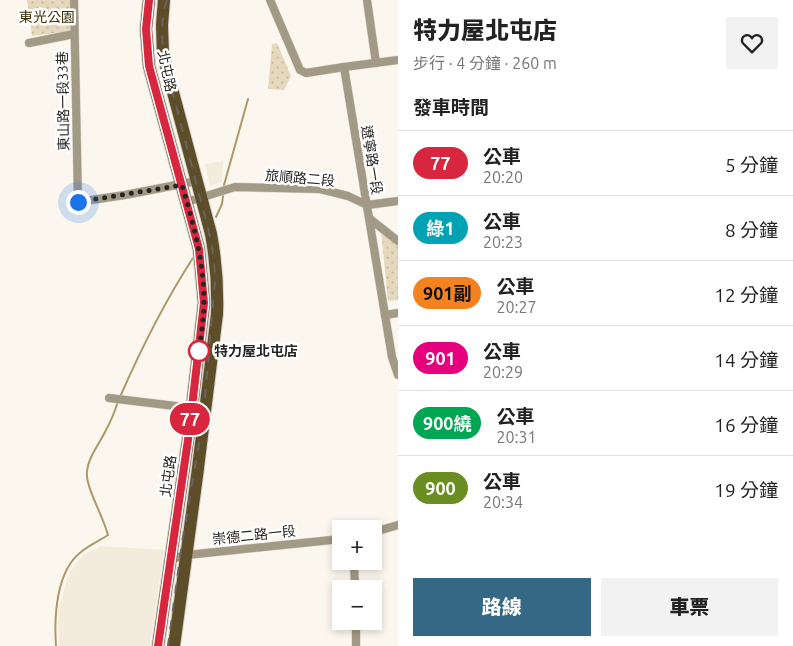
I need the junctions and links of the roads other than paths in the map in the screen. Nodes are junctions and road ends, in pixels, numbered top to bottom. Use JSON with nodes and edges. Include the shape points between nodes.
{"nodes":[{"id":1,"x":74,"y":0,"type":"edge"},
{"id":2,"x":149,"y":0,"type":"edge"},
{"id":3,"x":164,"y":0,"type":"edge"},
{"id":4,"x":270,"y":0,"type":"edge"},
{"id":5,"x":368,"y":0,"type":"edge"},
{"id":6,"x":74,"y":34,"type":"junction"},
{"id":7,"x":29,"y":43,"type":"dead end"},
{"id":8,"x":398,"y":60,"type":"edge"},
{"id":9,"x":376,"y":63,"type":"junction"},
{"id":10,"x":344,"y":68,"type":"junction"},
{"id":11,"x":197,"y":181,"type":"junction"},
{"id":12,"x":182,"y":185,"type":"junction"},
{"id":13,"x":202,"y":198,"type":"junction"},
{"id":14,"x":398,"y":201,"type":"edge"},
{"id":15,"x":187,"y":202,"type":"junction"},
{"id":16,"x":367,"y":205,"type":"junction"},
{"id":17,"x":370,"y":219,"type":"junction"},
{"id":18,"x":398,"y":241,"type":"edge"},
{"id":19,"x":398,"y":313,"type":"edge"},
{"id":20,"x":385,"y":315,"type":"junction"},
{"id":21,"x":398,"y":375,"type":"edge"},
{"id":22,"x":112,"y":398,"type":"dead end"},
{"id":23,"x":192,"y":408,"type":"junction"},
{"id":24,"x":398,"y":525,"type":"edge"},
{"id":25,"x":382,"y":530,"type":"edge"},
{"id":26,"x":332,"y":540,"type":"edge"},
{"id":27,"x":187,"y":555,"type":"junction"},
{"id":28,"x":171,"y":559,"type":"junction"},
{"id":29,"x":356,"y":630,"type":"edge"},
{"id":30,"x":158,"y":646,"type":"edge"},
{"id":31,"x":174,"y":646,"type":"edge"},
{"id":32,"x":356,"y":646,"type":"edge"}],
"edges":[{"from":1,"to":6,"type":"street","name":"東山路一段33巷"},
{"from":2,"to":12,"type":"main road","name":"北屯路","via":[[146,29],[149,66]]},
{"from":3,"to":11,"type":"main road","name":"北屯路","via":[[163,55]]},
{"from":4,"to":10,"type":"street","via":[[300,70],[306,73]]},
{"from":5,"to":9,"type":"street"},
{"from":6,"to":7,"type":"street"},
{"from":6,"to":12,"type":"street","name":"東山路一段33巷","via":[[78,202]]},
{"from":8,"to":9,"type":"street"},
{"from":9,"to":10,"type":"street"},
{"from":10,"to":16,"type":"street","name":"遼寧路一段"},
{"from":11,"to":12,"type":"street"},
{"from":11,"to":13,"type":"main road","name":"北屯路"},
{"from":12,"to":15,"type":"main road","name":"北屯路"},
{"from":13,"to":15,"type":"street"},
{"from":13,"to":16,"type":"street","name":"旅順路二段","via":[[235,187],[320,189]]},
{"from":13,"to":27,"type":"main road","name":"北屯路","via":[[217,275],[216,314]]},
{"from":14,"to":16,"type":"street"},
{"from":15,"to":23,"type":"main road","name":"北屯路","via":[[199,249],[204,303]]},
{"from":16,"to":17,"type":"street","name":"遼寧路一段"},
{"from":17,"to":18,"type":"street"},
{"from":17,"to":20,"type":"street","name":"遼寧路一段"},
{"from":19,"to":20,"type":"street"},
{"from":20,"to":21,"type":"street","name":"遼寧路一段"},
{"from":22,"to":23,"type":"street"},
{"from":23,"to":28,"type":"main road","name":"北屯路"},
{"from":24,"to":25,"type":"street"},
{"from":26,"to":27,"type":"street","name":"崇德二路一段"},
{"from":27,"to":28,"type":"street","name":"崇德二路一段"},
{"from":27,"to":31,"type":"main road","name":"北屯路"},
{"from":28,"to":30,"type":"main road","name":"北屯路"},
{"from":29,"to":32,"type":"street"}]}
